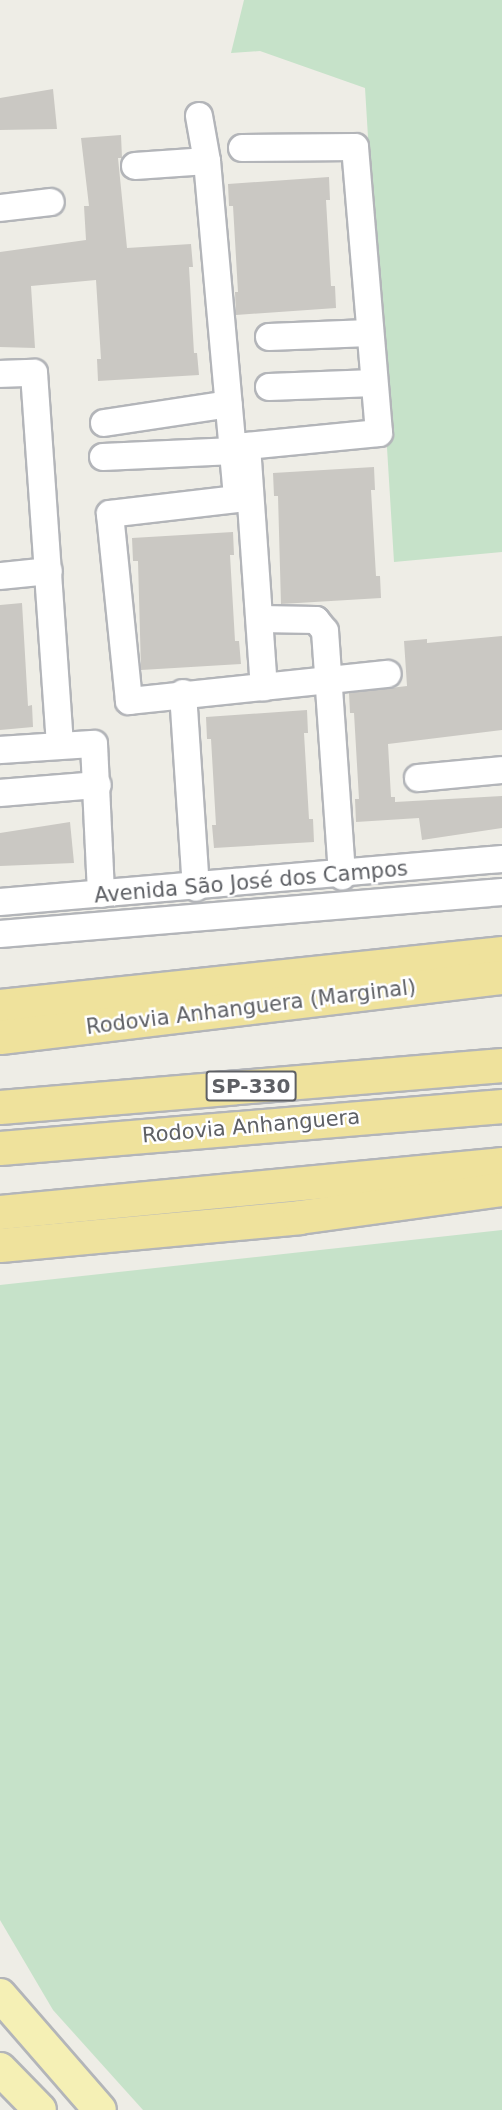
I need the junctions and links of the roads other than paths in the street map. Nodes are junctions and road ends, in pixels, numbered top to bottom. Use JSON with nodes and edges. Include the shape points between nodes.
{"nodes":[{"id":1,"x":199,"y":116,"type":"dead end"},
{"id":2,"x":242,"y":148,"type":"dead end"},
{"id":3,"x":207,"y":161,"type":"junction"},
{"id":4,"x":135,"y":166,"type":"dead end"},
{"id":5,"x":51,"y":202,"type":"dead end"},
{"id":6,"x":0,"y":208,"type":"edge"},
{"id":7,"x":369,"y":333,"type":"junction"},
{"id":8,"x":268,"y":337,"type":"dead end"},
{"id":9,"x":0,"y":374,"type":"edge"},
{"id":10,"x":374,"y":383,"type":"junction"},
{"id":11,"x":269,"y":387,"type":"dead end"},
{"id":12,"x":229,"y":404,"type":"junction"},
{"id":13,"x":104,"y":423,"type":"dead end"},
{"id":14,"x":234,"y":451,"type":"junction"},
{"id":15,"x":102,"y":457,"type":"dead end"},
{"id":16,"x":49,"y":572,"type":"junction"},
{"id":17,"x":0,"y":576,"type":"edge"},
{"id":18,"x":260,"y":620,"type":"junction"},
{"id":19,"x":388,"y":674,"type":"dead end"},
{"id":20,"x":329,"y":679,"type":"junction"},
{"id":21,"x":264,"y":687,"type":"junction"},
{"id":22,"x":183,"y":693,"type":"junction"},
{"id":23,"x":60,"y":745,"type":"junction"},
{"id":24,"x":0,"y":750,"type":"edge"},
{"id":25,"x":502,"y":770,"type":"edge"},
{"id":26,"x":418,"y":778,"type":"dead end"},
{"id":27,"x":98,"y":785,"type":"junction"},
{"id":28,"x":0,"y":793,"type":"edge"},
{"id":29,"x":502,"y":859,"type":"edge"},
{"id":30,"x":342,"y":876,"type":"junction"},
{"id":31,"x":196,"y":888,"type":"junction"},
{"id":32,"x":502,"y":892,"type":"edge"},
{"id":33,"x":101,"y":894,"type":"junction"},
{"id":34,"x":0,"y":902,"type":"edge"},
{"id":35,"x":0,"y":934,"type":"edge"},
{"id":36,"x":502,"y":953,"type":"edge"},
{"id":37,"x":502,"y":977,"type":"edge"},
{"id":38,"x":0,"y":1006,"type":"edge"},
{"id":39,"x":0,"y":1037,"type":"edge"},
{"id":40,"x":502,"y":1065,"type":"edge"},
{"id":41,"x":502,"y":1106,"type":"edge"},
{"id":42,"x":0,"y":1107,"type":"edge"},
{"id":43,"x":0,"y":1148,"type":"edge"},
{"id":44,"x":502,"y":1164,"type":"edge"},
{"id":45,"x":502,"y":1189,"type":"edge"},
{"id":46,"x":0,"y":1212,"type":"edge"},
{"id":47,"x":0,"y":1245,"type":"edge"},
{"id":48,"x":0,"y":1995,"type":"edge"},
{"id":49,"x":0,"y":2068,"type":"edge"},
{"id":50,"x":40,"y":2110,"type":"edge"},
{"id":51,"x":100,"y":2110,"type":"edge"}],
"edges":[{"from":1,"to":3,"type":"street"},
{"from":2,"to":7,"type":"street","via":[[355,147]]},
{"from":3,"to":4,"type":"street"},
{"from":3,"to":12,"type":"street"},
{"from":5,"to":6,"type":"street"},
{"from":7,"to":8,"type":"street"},
{"from":7,"to":10,"type":"street"},
{"from":9,"to":16,"type":"street","via":[[34,373]]},
{"from":10,"to":11,"type":"street"},
{"from":10,"to":18,"type":"street","via":[[379,433],[247,446]]},
{"from":12,"to":13,"type":"street"},
{"from":12,"to":14,"type":"street"},
{"from":14,"to":15,"type":"street"},
{"from":14,"to":22,"type":"street","via":[[237,499],[110,514],[129,700]]},
{"from":16,"to":17,"type":"street"},
{"from":16,"to":23,"type":"street"},
{"from":18,"to":20,"type":"street","via":[[316,620],[322,624]]},
{"from":18,"to":21,"type":"street"},
{"from":19,"to":20,"type":"street"},
{"from":20,"to":21,"type":"street"},
{"from":20,"to":30,"type":"street"},
{"from":21,"to":22,"type":"street"},
{"from":22,"to":31,"type":"street"},
{"from":23,"to":24,"type":"street"},
{"from":23,"to":27,"type":"street","via":[[94,744]]},
{"from":25,"to":26,"type":"street"},
{"from":27,"to":28,"type":"street"},
{"from":27,"to":33,"type":"street"},
{"from":29,"to":30,"type":"street","name":"Avenida São José dos Campos"},
{"from":30,"to":31,"type":"street","name":"Avenida São José dos Campos"},
{"from":31,"to":33,"type":"street","name":"Avenida São José dos Campos"},
{"from":32,"to":35,"type":"street","name":"Avenida São José dos Campos"},
{"from":33,"to":34,"type":"street","name":"Avenida São José dos Campos"},
{"from":36,"to":38,"type":"highway"},
{"from":37,"to":39,"type":"highway","name":"Rodovia Anhanguera (Marginal)"},
{"from":40,"to":42,"type":"highway","name":"Rodovia Anhanguera","number":"SP-330"},
{"from":41,"to":43,"type":"highway","name":"Rodovia Anhanguera","number":"SP-330"},
{"from":44,"to":46,"type":"highway"},
{"from":45,"to":47,"type":"highway","via":[[299,1217]]},
{"from":48,"to":51,"type":"main road"},
{"from":49,"to":50,"type":"main road"}]}
